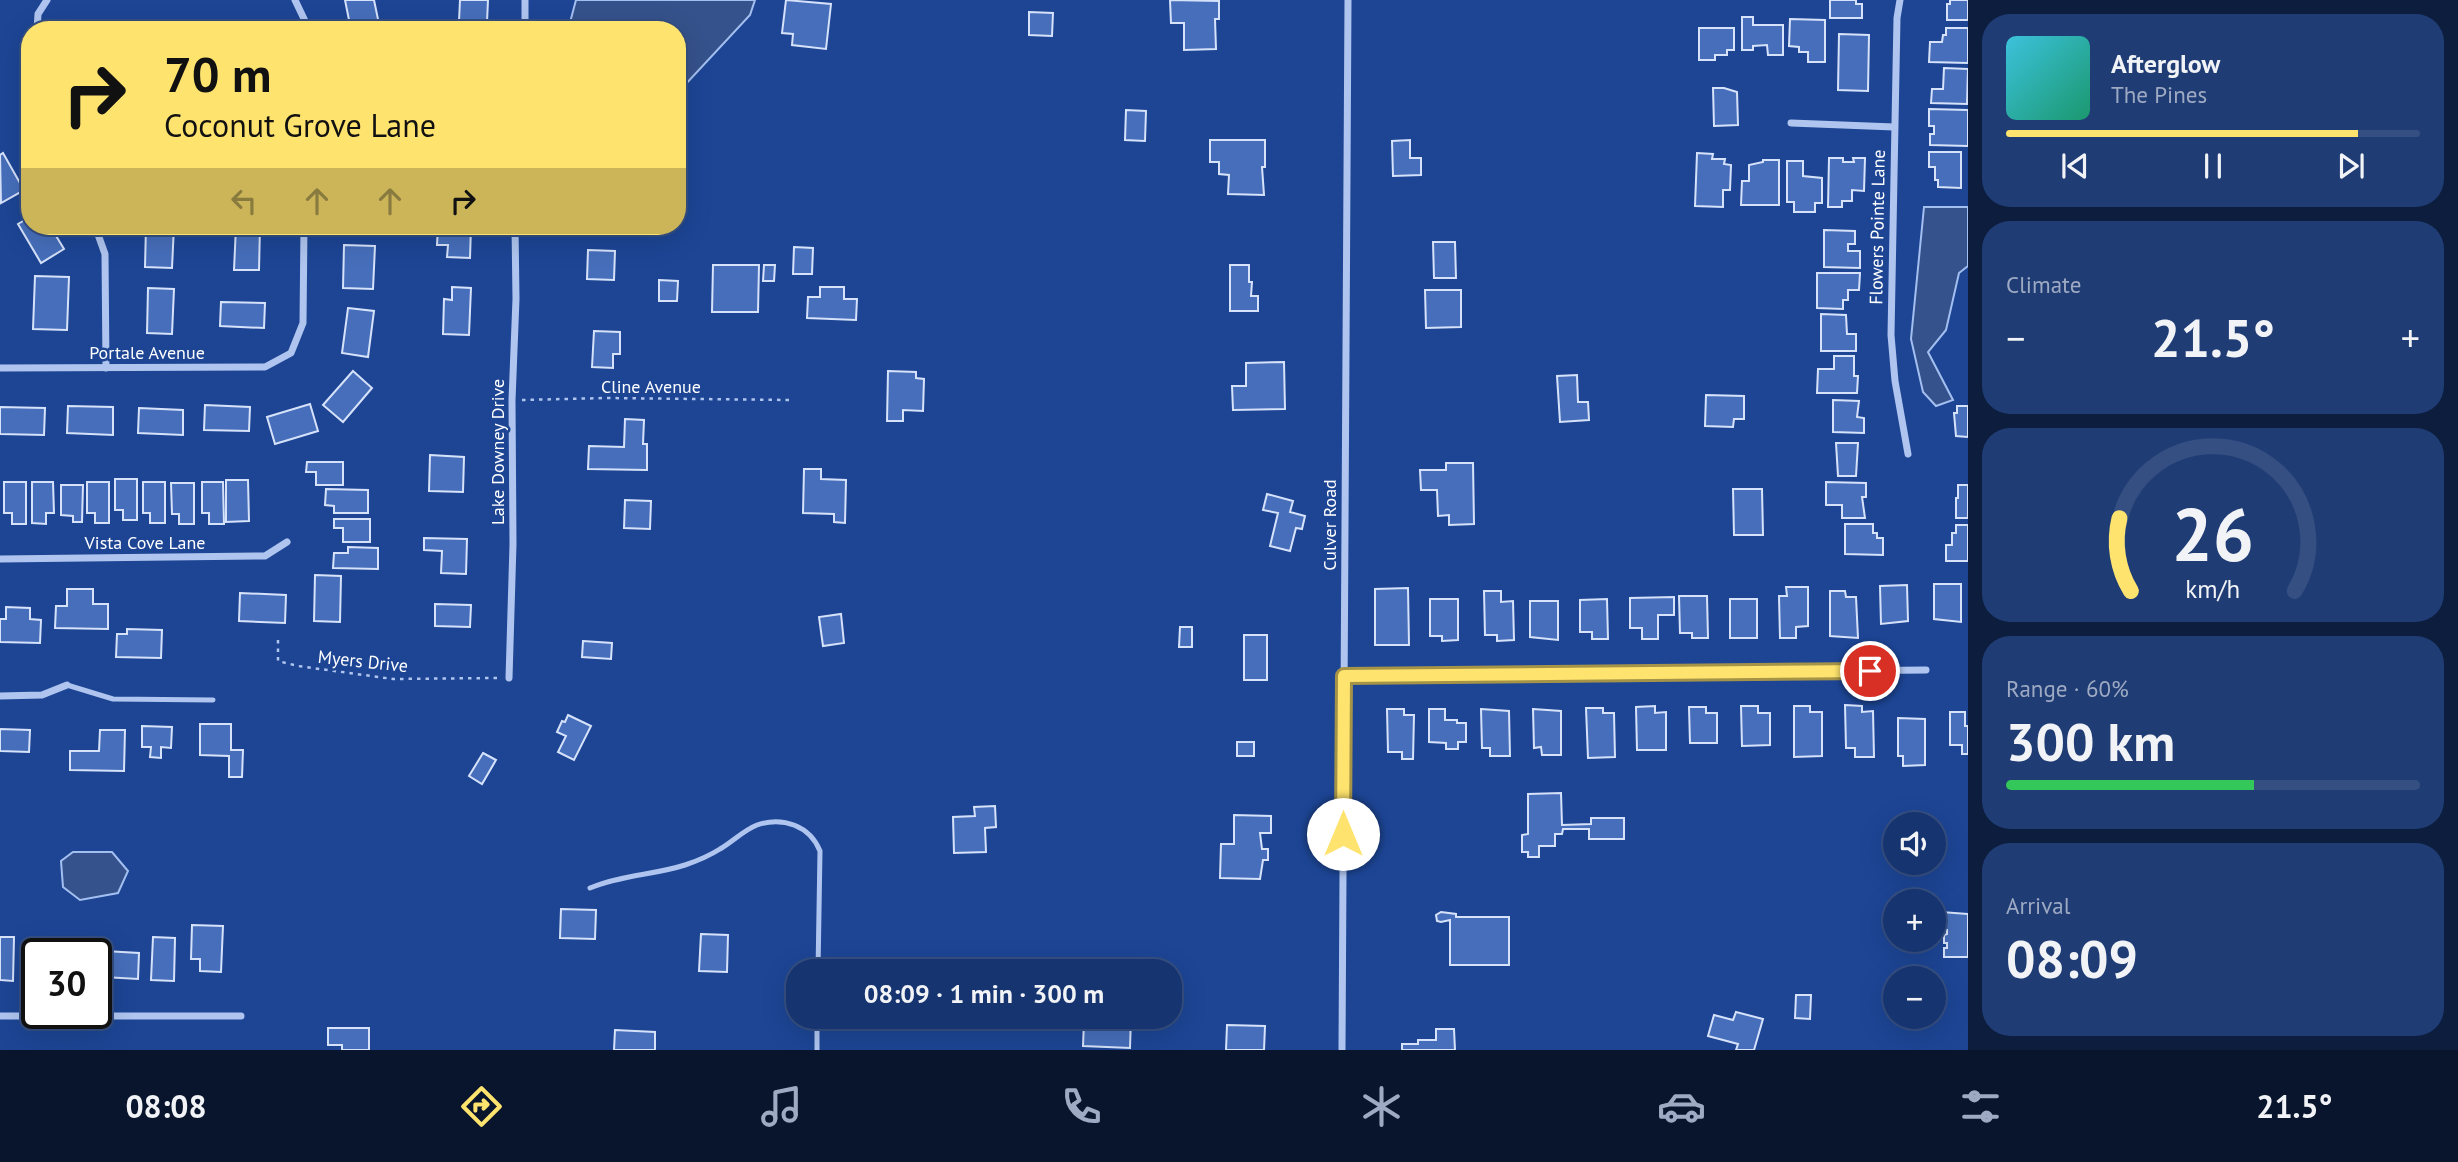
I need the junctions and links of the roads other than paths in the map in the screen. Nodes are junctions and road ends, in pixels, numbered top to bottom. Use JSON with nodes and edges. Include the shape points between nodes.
{"nodes":[{"id":1,"x":47,"y":0,"type":"edge"},
{"id":2,"x":295,"y":0,"type":"edge"},
{"id":3,"x":525,"y":0,"type":"edge"},
{"id":4,"x":1348,"y":0,"type":"edge"},
{"id":5,"x":1900,"y":0,"type":"edge"},
{"id":6,"x":38,"y":21,"type":"edge"},
{"id":7,"x":305,"y":21,"type":"edge"},
{"id":8,"x":524,"y":21,"type":"edge"},
{"id":9,"x":1791,"y":122,"type":"dead end"},
{"id":10,"x":1895,"y":127,"type":"junction"},
{"id":11,"x":99,"y":235,"type":"edge"},
{"id":12,"x":304,"y":235,"type":"edge"},
{"id":13,"x":515,"y":235,"type":"edge"},
{"id":14,"x":0,"y":368,"type":"edge"},
{"id":15,"x":106,"y":368,"type":"junction"},
{"id":16,"x":1908,"y":454,"type":"dead end"},
{"id":17,"x":287,"y":542,"type":"dead end"},
{"id":18,"x":0,"y":559,"type":"edge"},
{"id":19,"x":1926,"y":670,"type":"dead end"},
{"id":20,"x":1344,"y":676,"type":"junction"},
{"id":21,"x":509,"y":678,"type":"road end"},
{"id":22,"x":67,"y":685,"type":"joint"},
{"id":23,"x":0,"y":696,"type":"edge"},
{"id":24,"x":213,"y":700,"type":"dead end"},
{"id":25,"x":590,"y":888,"type":"dead end"},
{"id":26,"x":818,"y":959,"type":"edge"},
{"id":27,"x":0,"y":1016,"type":"edge"},
{"id":28,"x":241,"y":1016,"type":"dead end"},
{"id":29,"x":817,"y":1029,"type":"edge"},
{"id":30,"x":817,"y":1050,"type":"edge"},
{"id":31,"x":1342,"y":1050,"type":"edge"}],
"edges":[{"from":1,"to":6,"type":"street"},
{"from":2,"to":7,"type":"street"},
{"from":3,"to":8,"type":"street"},
{"from":4,"to":20,"type":"street","name":"Culver Road"},
{"from":5,"to":10,"type":"street","name":"Flowers Pointe Lane"},
{"from":9,"to":10,"type":"street"},
{"from":10,"to":16,"type":"street","name":"Flowers Pointe Lane","via":[[1891,335]]},
{"from":11,"to":15,"type":"street","via":[[106,254]]},
{"from":12,"to":15,"type":"street","name":"Portale Avenue","via":[[303,323],[291,353],[265,367]]},
{"from":13,"to":21,"type":"street","name":"Lake Downey Drive"},
{"from":14,"to":15,"type":"street","name":"Portale Avenue"},
{"from":17,"to":18,"type":"street","name":"Vista Cove Lane","via":[[265,556]]},
{"from":19,"to":20,"type":"street"},
{"from":20,"to":31,"type":"street","name":"Culver Road"},
{"from":22,"to":23,"type":"street","via":[[42,695]]},
{"from":22,"to":24,"type":"lane","via":[[113,699]]},
{"from":25,"to":26,"type":"lane","via":[[692,863],[756,826],[791,824],[810,834],[820,851]]},
{"from":27,"to":28,"type":"street"},
{"from":29,"to":30,"type":"lane"}]}
